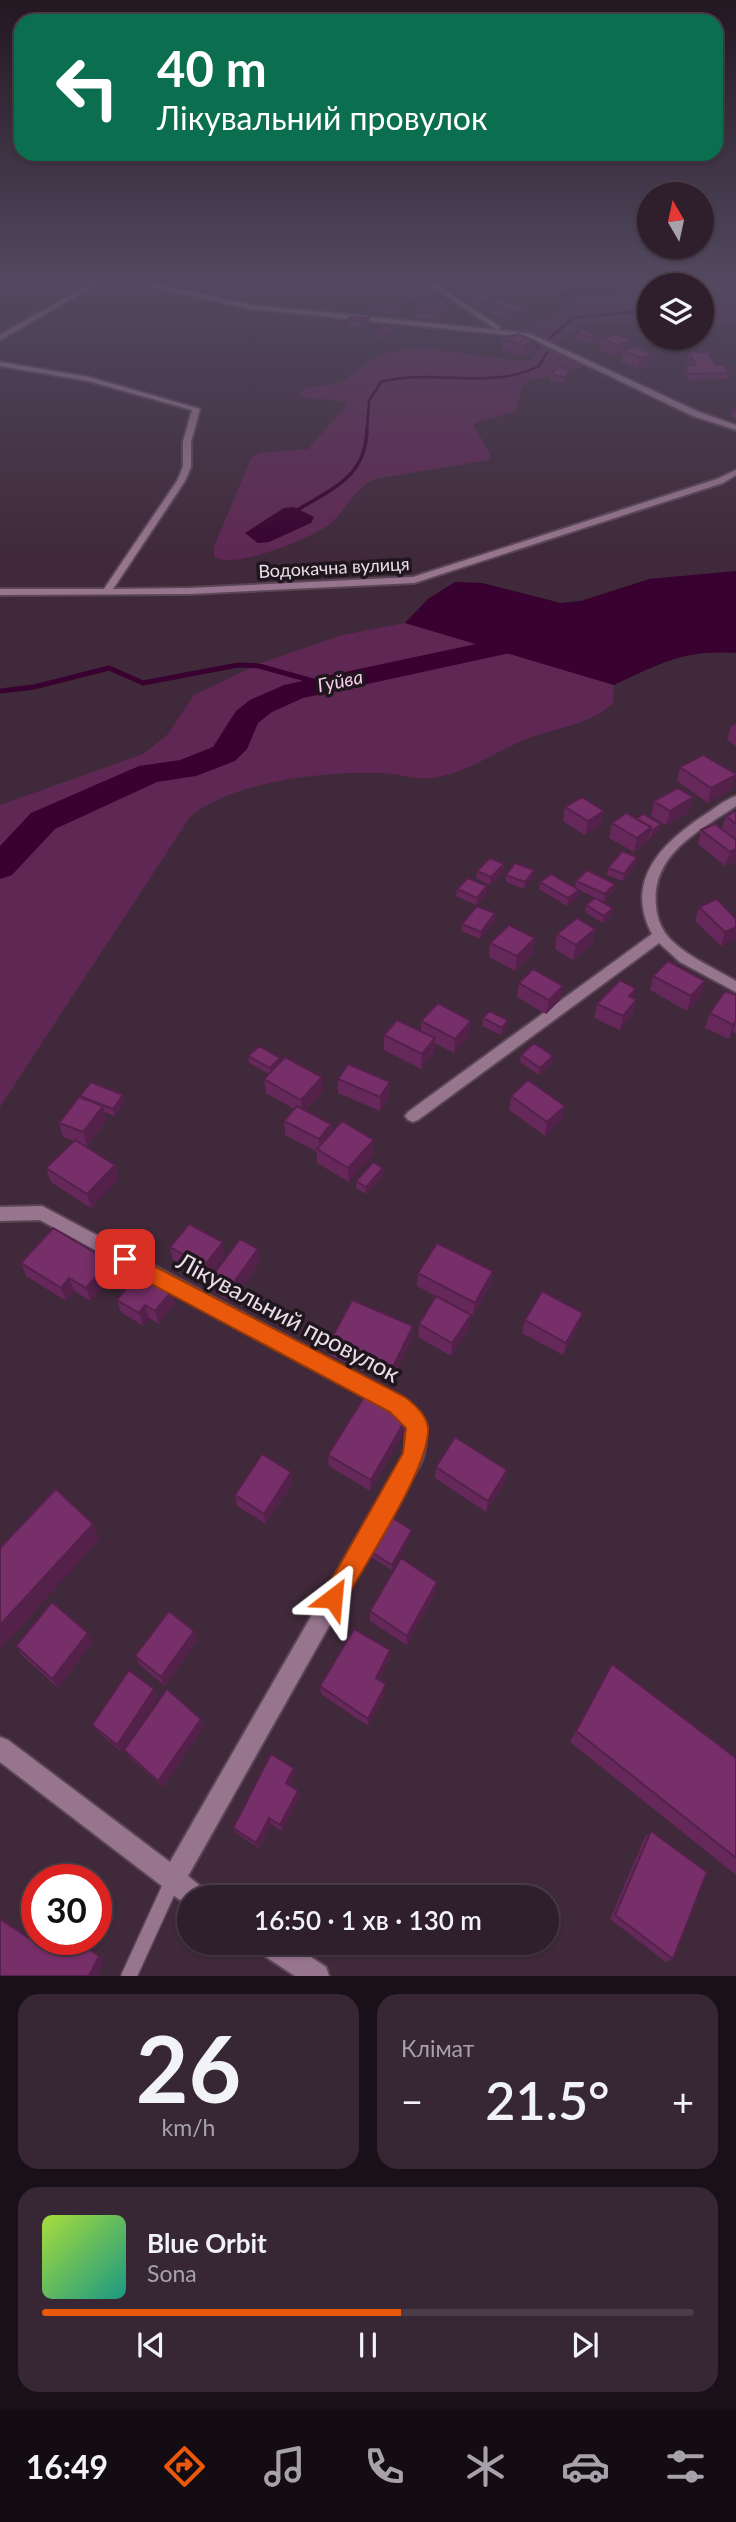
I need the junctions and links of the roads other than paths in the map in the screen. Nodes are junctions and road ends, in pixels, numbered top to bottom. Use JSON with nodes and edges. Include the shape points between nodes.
{"nodes":[{"id":1,"x":55,"y":373,"type":"edge"},
{"id":2,"x":612,"y":373,"type":"edge"},
{"id":3,"x":736,"y":428,"type":"edge"},
{"id":4,"x":736,"y":472,"type":"edge"},
{"id":5,"x":0,"y":592,"type":"edge"},
{"id":6,"x":107,"y":592,"type":"junction"},
{"id":7,"x":736,"y":800,"type":"edge"},
{"id":8,"x":659,"y":936,"type":"junction"},
{"id":9,"x":736,"y":987,"type":"edge"},
{"id":10,"x":413,"y":1116,"type":"dead end"},
{"id":11,"x":0,"y":1214,"type":"edge"},
{"id":12,"x":0,"y":1748,"type":"edge"},
{"id":13,"x":172,"y":1881,"type":"junction"},
{"id":14,"x":178,"y":1885,"type":"edge"},
{"id":15,"x":286,"y":1955,"type":"edge"},
{"id":16,"x":128,"y":1976,"type":"edge"},
{"id":17,"x":317,"y":1976,"type":"edge"}],
"edges":[{"from":1,"to":6,"type":"street","via":[[196,409],[181,481]]},
{"from":2,"to":3,"type":"street"},
{"from":4,"to":6,"type":"street","name":"Водокачна вулиця","via":[[414,580]]},
{"from":5,"to":6,"type":"street","name":"Водокачна вулиця"},
{"from":7,"to":8,"type":"street","via":[[678,841],[656,863],[647,899]]},
{"from":8,"to":9,"type":"street"},
{"from":8,"to":10,"type":"street"},
{"from":11,"to":13,"type":"street","name":"Лікувальний провулок","via":[[42,1213],[398,1405],[417,1426],[414,1455]]},
{"from":12,"to":13,"type":"street"},
{"from":13,"to":14,"type":"street"},
{"from":13,"to":16,"type":"lane"},
{"from":15,"to":17,"type":"street"}]}
